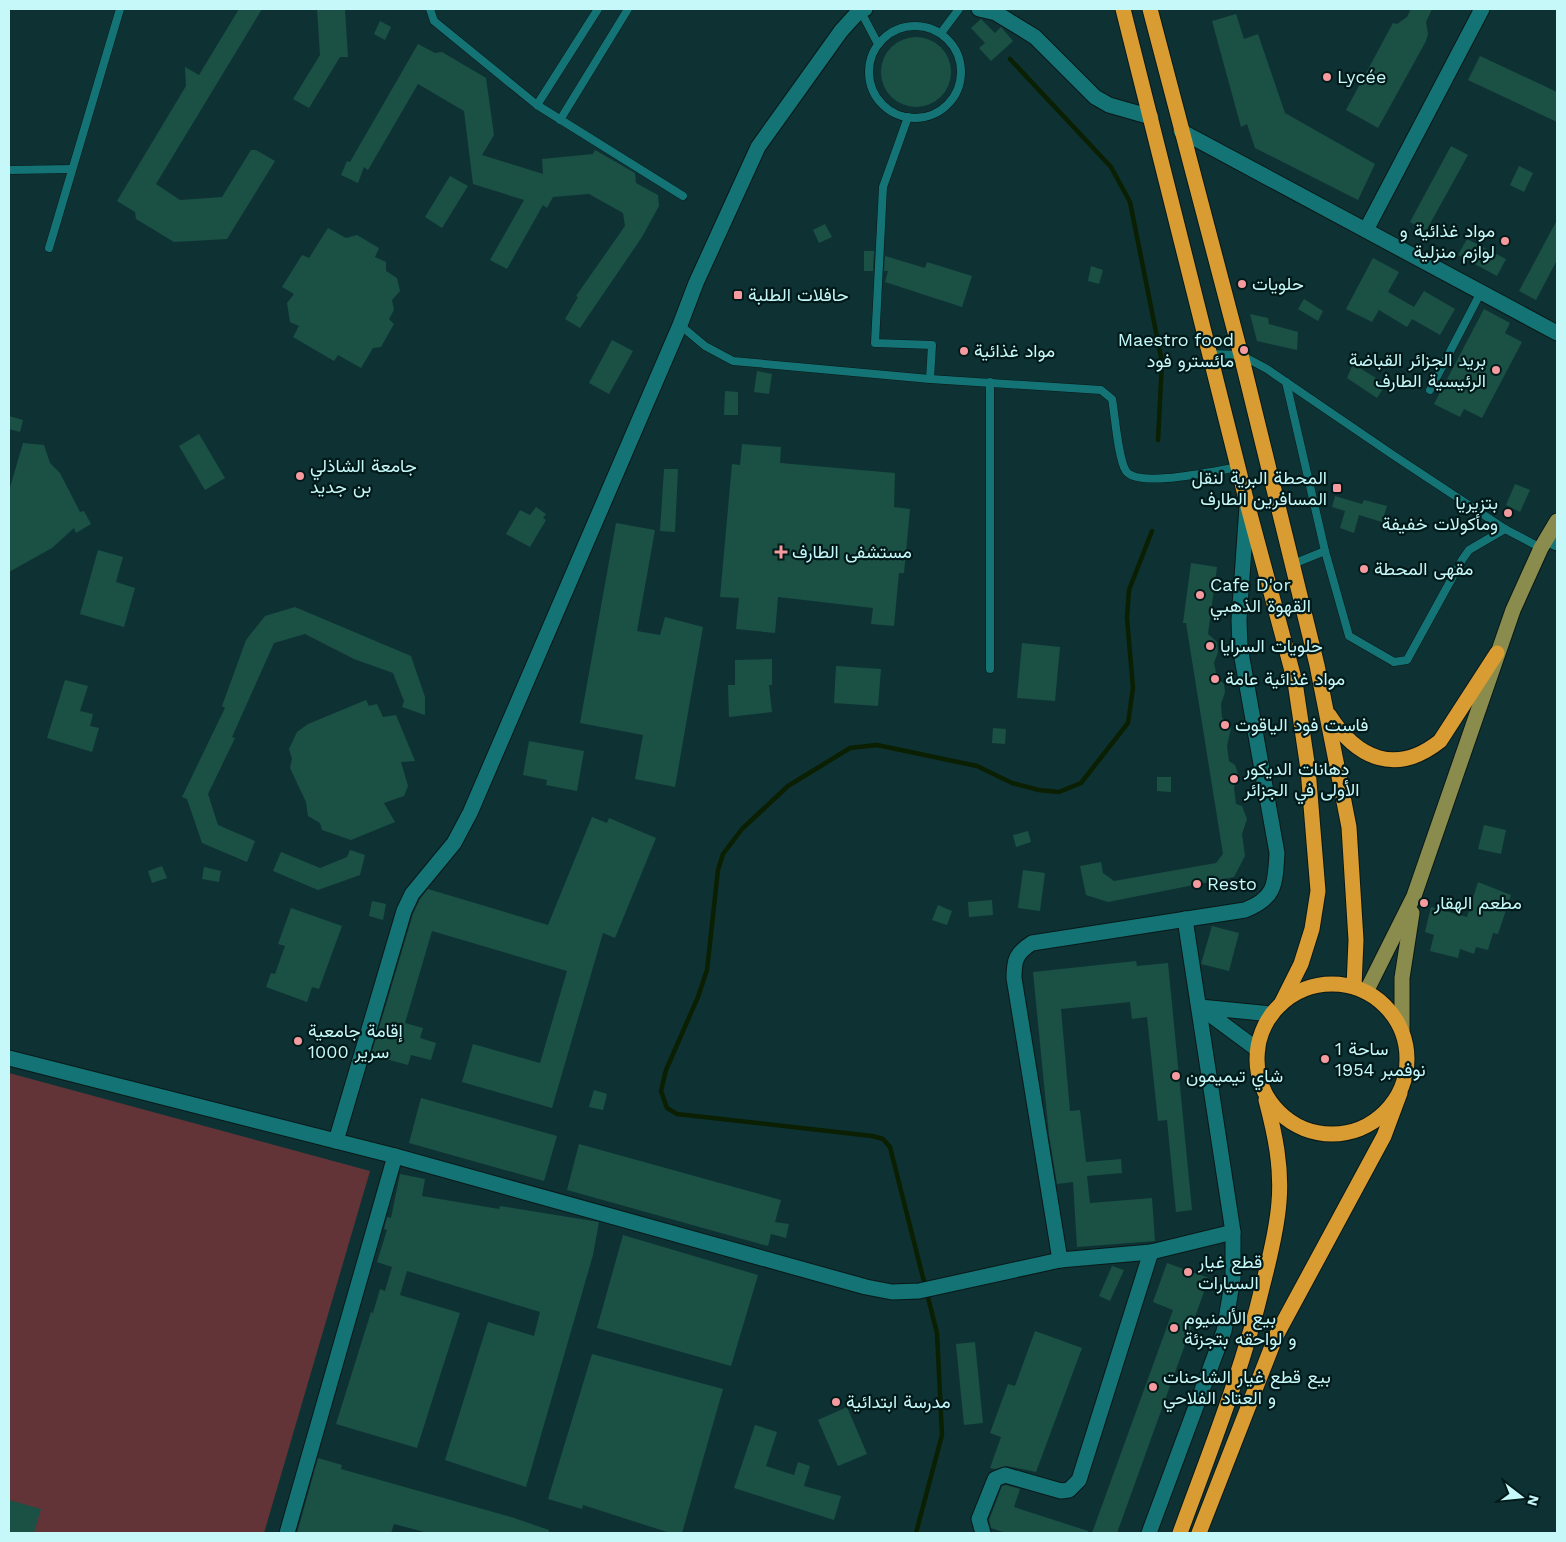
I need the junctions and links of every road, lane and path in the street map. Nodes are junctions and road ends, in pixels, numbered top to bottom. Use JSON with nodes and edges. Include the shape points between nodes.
{"nodes":[{"id":1,"x":120,"y":9,"type":"edge"},
{"id":2,"x":430,"y":9,"type":"edge"},
{"id":3,"x":598,"y":9,"type":"edge"},
{"id":4,"x":628,"y":9,"type":"edge"},
{"id":5,"x":862,"y":9,"type":"edge"},
{"id":6,"x":959,"y":9,"type":"edge"},
{"id":7,"x":979,"y":9,"type":"edge"},
{"id":8,"x":1123,"y":9,"type":"edge"},
{"id":9,"x":1150,"y":9,"type":"edge"},
{"id":10,"x":1482,"y":9,"type":"edge"},
{"id":11,"x":941,"y":33,"type":"junction"},
{"id":12,"x":878,"y":44,"type":"junction"},
{"id":13,"x":537,"y":105,"type":"junction"},
{"id":14,"x":908,"y":117,"type":"junction"},
{"id":15,"x":1151,"y":117,"type":"junction"},
{"id":16,"x":560,"y":120,"type":"junction"},
{"id":17,"x":1181,"y":131,"type":"junction"},
{"id":18,"x":72,"y":169,"type":"junction"},
{"id":19,"x":9,"y":170,"type":"edge"},
{"id":20,"x":683,"y":196,"type":"dead end"},
{"id":21,"x":1366,"y":230,"type":"junction"},
{"id":22,"x":49,"y":248,"type":"dead end"},
{"id":23,"x":1481,"y":292,"type":"junction"},
{"id":24,"x":680,"y":325,"type":"junction"},
{"id":25,"x":1557,"y":333,"type":"edge"},
{"id":26,"x":1211,"y":354,"type":"junction"},
{"id":27,"x":1241,"y":355,"type":"junction"},
{"id":28,"x":930,"y":379,"type":"junction"},
{"id":29,"x":990,"y":382,"type":"junction"},
{"id":30,"x":1286,"y":382,"type":"junction"},
{"id":31,"x":1430,"y":390,"type":"dead end"},
{"id":32,"x":1239,"y":467,"type":"junction"},
{"id":33,"x":1247,"y":503,"type":"junction"},
{"id":34,"x":1557,"y":521,"type":"edge"},
{"id":35,"x":1505,"y":529,"type":"junction"},
{"id":36,"x":1549,"y":543,"type":"edge"},
{"id":37,"x":1325,"y":551,"type":"junction"},
{"id":38,"x":1293,"y":564,"type":"junction"},
{"id":39,"x":1497,"y":653,"type":"junction"},
{"id":40,"x":1316,"y":665,"type":"junction"},
{"id":41,"x":990,"y":669,"type":"dead end"},
{"id":42,"x":1414,"y":896,"type":"junction"},
{"id":43,"x":1185,"y":919,"type":"junction"},
{"id":44,"x":1360,"y":990,"type":"junction"},
{"id":45,"x":1200,"y":1007,"type":"junction"},
{"id":46,"x":1276,"y":1009,"type":"junction"},
{"id":47,"x":1402,"y":1030,"type":"junction"},
{"id":48,"x":1258,"y":1050,"type":"junction"},
{"id":49,"x":9,"y":1058,"type":"edge"},
{"id":50,"x":1262,"y":1087,"type":"junction"},
{"id":51,"x":1400,"y":1093,"type":"junction"},
{"id":52,"x":336,"y":1142,"type":"junction"},
{"id":53,"x":395,"y":1156,"type":"junction"},
{"id":54,"x":1233,"y":1232,"type":"junction"},
{"id":55,"x":1151,"y":1252,"type":"junction"},
{"id":56,"x":1060,"y":1260,"type":"junction"},
{"id":57,"x":287,"y":1533,"type":"edge"},
{"id":58,"x":983,"y":1533,"type":"edge"},
{"id":59,"x":1149,"y":1533,"type":"edge"},
{"id":60,"x":1180,"y":1533,"type":"edge"},
{"id":61,"x":1199,"y":1533,"type":"edge"}],
"edges":[{"from":1,"to":18,"type":"lane"},
{"from":2,"to":13,"type":"lane","via":[[438,25]]},
{"from":3,"to":13,"type":"lane"},
{"from":4,"to":16,"type":"lane"},
{"from":5,"to":12,"type":"lane"},
{"from":5,"to":24,"type":"street","via":[[840,31],[758,147]]},
{"from":6,"to":11,"type":"lane"},
{"from":7,"to":15,"type":"street","via":[[996,13],[1035,37],[1096,97]]},
{"from":8,"to":15,"type":"highway"},
{"from":9,"to":17,"type":"highway"},
{"from":10,"to":21,"type":"street"},
{"from":11,"to":12,"type":"lane","via":[[927,26],[911,25],[896,29]]},
{"from":11,"to":14,"type":"lane","via":[[953,44],[959,57],[959,87],[941,110],[928,116]]},
{"from":12,"to":14,"type":"lane","via":[[869,66],[870,82],[876,97],[886,108]]},
{"from":13,"to":16,"type":"lane"},
{"from":14,"to":28,"type":"lane","via":[[883,187],[876,343],[932,345]]},
{"from":15,"to":26,"type":"highway"},
{"from":16,"to":20,"type":"lane"},
{"from":17,"to":21,"type":"street"},
{"from":17,"to":27,"type":"highway"},
{"from":18,"to":19,"type":"lane"},
{"from":18,"to":22,"type":"lane"},
{"from":21,"to":23,"type":"street"},
{"from":23,"to":25,"type":"street"},
{"from":23,"to":31,"type":"lane"},
{"from":24,"to":28,"type":"lane","via":[[705,346],[734,361]]},
{"from":24,"to":52,"type":"street","via":[[470,813],[454,843],[412,894],[404,911]]},
{"from":26,"to":27,"type":"lane"},
{"from":26,"to":32,"type":"highway"},
{"from":27,"to":30,"type":"lane","via":[[1268,368]]},
{"from":27,"to":38,"type":"highway"},
{"from":28,"to":29,"type":"lane"},
{"from":29,"to":32,"type":"lane","via":[[1107,393],[1112,398],[1122,460],[1132,476],[1150,480]]},
{"from":29,"to":41,"type":"lane"},
{"from":30,"to":35,"type":"lane"},
{"from":30,"to":37,"type":"lane"},
{"from":32,"to":33,"type":"highway"},
{"from":33,"to":43,"type":"street","via":[[1240,647],[1277,853],[1276,877],[1272,891],[1262,903],[1245,910]]},
{"from":33,"to":46,"type":"highway","via":[[1295,682],[1308,769],[1318,891],[1312,929],[1301,964]]},
{"from":34,"to":36,"type":"main road"},
{"from":35,"to":36,"type":"lane"},
{"from":35,"to":37,"type":"lane","via":[[1469,550],[1407,660],[1402,662],[1394,662],[1349,636]]},
{"from":36,"to":39,"type":"main road","via":[[1513,610]]},
{"from":37,"to":38,"type":"lane"},
{"from":38,"to":40,"type":"highway"},
{"from":39,"to":40,"type":"highway","via":[[1440,741],[1421,754],[1398,760],[1370,755],[1342,735],[1329,715]]},
{"from":39,"to":42,"type":"main road"},
{"from":40,"to":44,"type":"highway","via":[[1348,827]]},
{"from":42,"to":44,"type":"main road"},
{"from":42,"to":47,"type":"main road","via":[[1402,978]]},
{"from":43,"to":45,"type":"street"},
{"from":43,"to":56,"type":"street","via":[[1032,943],[1018,953],[1014,962]]},
{"from":44,"to":46,"type":"highway","via":[[1341,984],[1315,986],[1302,990]]},
{"from":44,"to":47,"type":"highway","via":[[1387,1008]]},
{"from":45,"to":46,"type":"street"},
{"from":45,"to":48,"type":"street"},
{"from":45,"to":54,"type":"street"},
{"from":46,"to":48,"type":"highway","via":[[1265,1026]]},
{"from":47,"to":51,"type":"highway","via":[[1408,1055]]},
{"from":48,"to":50,"type":"highway","via":[[1258,1074]]},
{"from":49,"to":52,"type":"street"},
{"from":50,"to":51,"type":"highway","via":[[1276,1110],[1297,1126],[1336,1135],[1373,1123]]},
{"from":50,"to":60,"type":"highway","via":[[1276,1137],[1279,1167],[1279,1202],[1272,1248],[1250,1339]]},
{"from":51,"to":61,"type":"highway","via":[[1384,1136],[1276,1336]]},
{"from":52,"to":53,"type":"street"},
{"from":53,"to":56,"type":"street","via":[[892,1292],[918,1291]]},
{"from":53,"to":57,"type":"street"},
{"from":54,"to":55,"type":"street"},
{"from":54,"to":59,"type":"street","via":[[1233,1278],[1224,1331]]},
{"from":55,"to":56,"type":"street"},
{"from":55,"to":58,"type":"street","via":[[1078,1480],[1069,1490],[1061,1491],[1005,1475],[995,1478],[979,1519]]}]}
